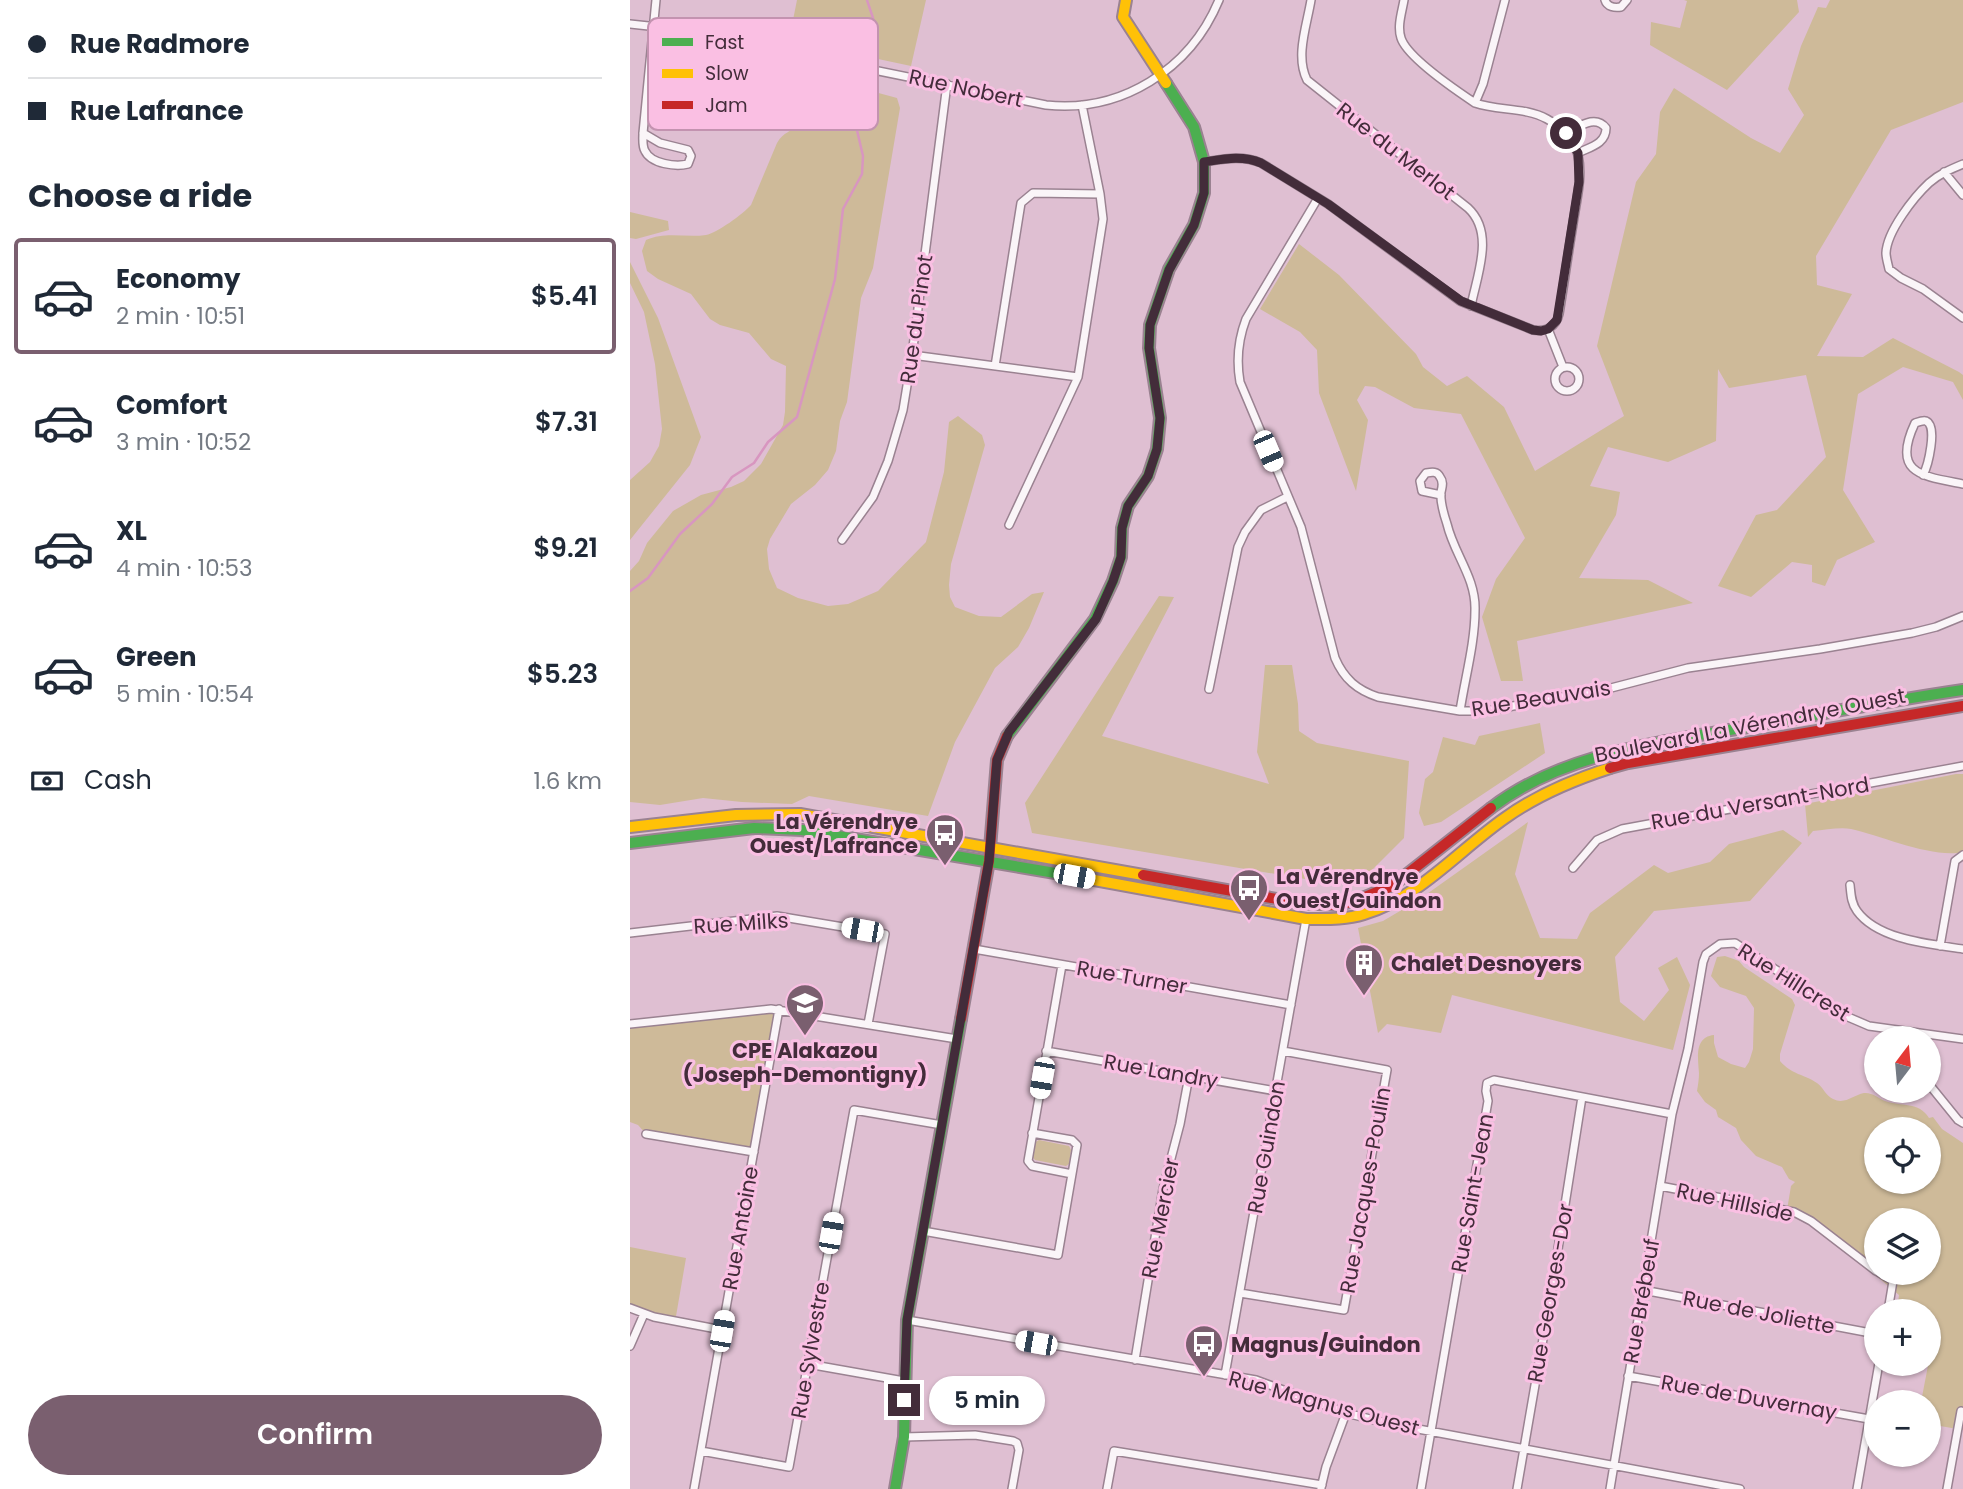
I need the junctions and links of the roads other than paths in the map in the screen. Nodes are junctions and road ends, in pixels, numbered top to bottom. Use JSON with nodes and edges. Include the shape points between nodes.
{"nodes":[{"id":1,"x":656,"y":0,"type":"edge"},
{"id":2,"x":1126,"y":0,"type":"edge"},
{"id":3,"x":1219,"y":0,"type":"edge"},
{"id":4,"x":1311,"y":0,"type":"edge"},
{"id":5,"x":1404,"y":0,"type":"edge"},
{"id":6,"x":1505,"y":0,"type":"edge"},
{"id":7,"x":1605,"y":0,"type":"edge"},
{"id":8,"x":1627,"y":0,"type":"edge"},
{"id":9,"x":654,"y":18,"type":"edge"},
{"id":10,"x":630,"y":24,"type":"edge"},
{"id":11,"x":648,"y":25,"type":"edge"},
{"id":12,"x":878,"y":70,"type":"edge"},
{"id":13,"x":1161,"y":75,"type":"junction"},
{"id":14,"x":648,"y":79,"type":"edge"},
{"id":15,"x":947,"y":84,"type":"junction"},
{"id":16,"x":1475,"y":103,"type":"junction"},
{"id":17,"x":1082,"y":106,"type":"junction"},
{"id":18,"x":643,"y":133,"type":"junction"},
{"id":19,"x":1566,"y":133,"type":"junction"},
{"id":20,"x":1578,"y":153,"type":"junction"},
{"id":21,"x":1204,"y":162,"type":"junction"},
{"id":22,"x":1963,"y":164,"type":"edge"},
{"id":23,"x":1944,"y":172,"type":"junction"},
{"id":24,"x":1100,"y":194,"type":"junction"},
{"id":25,"x":1963,"y":195,"type":"edge"},
{"id":26,"x":1318,"y":198,"type":"junction"},
{"id":27,"x":1471,"y":306,"type":"junction"},
{"id":28,"x":1963,"y":318,"type":"edge"},
{"id":29,"x":1548,"y":329,"type":"junction"},
{"id":30,"x":912,"y":355,"type":"junction"},
{"id":31,"x":995,"y":366,"type":"junction"},
{"id":32,"x":1563,"y":367,"type":"dead end"},
{"id":33,"x":1078,"y":377,"type":"junction"},
{"id":34,"x":1923,"y":475,"type":"junction"},
{"id":35,"x":1963,"y":484,"type":"edge"},
{"id":36,"x":1441,"y":495,"type":"dead end"},
{"id":37,"x":1287,"y":497,"type":"junction"},
{"id":38,"x":1009,"y":525,"type":"dead end"},
{"id":39,"x":842,"y":540,"type":"dead end"},
{"id":40,"x":1963,"y":616,"type":"edge"},
{"id":41,"x":1209,"y":689,"type":"dead end"},
{"id":42,"x":1963,"y":690,"type":"edge"},
{"id":43,"x":1963,"y":706,"type":"edge"},
{"id":44,"x":1460,"y":711,"type":"junction"},
{"id":45,"x":1963,"y":766,"type":"edge"},
{"id":46,"x":630,"y":827,"type":"edge"},
{"id":47,"x":630,"y":843,"type":"edge"},
{"id":48,"x":991,"y":848,"type":"junction"},
{"id":49,"x":1963,"y":855,"type":"edge"},
{"id":50,"x":989,"y":861,"type":"junction"},
{"id":51,"x":1573,"y":868,"type":"dead end"},
{"id":52,"x":1850,"y":885,"type":"dead end"},
{"id":53,"x":1306,"y":919,"type":"junction"},
{"id":54,"x":630,"y":933,"type":"edge"},
{"id":55,"x":1940,"y":946,"type":"junction"},
{"id":56,"x":974,"y":949,"type":"junction"},
{"id":57,"x":1963,"y":949,"type":"edge"},
{"id":58,"x":1062,"y":965,"type":"junction"},
{"id":59,"x":1291,"y":1005,"type":"junction"},
{"id":60,"x":779,"y":1009,"type":"junction"},
{"id":61,"x":630,"y":1024,"type":"edge"},
{"id":62,"x":868,"y":1024,"type":"junction"},
{"id":63,"x":1869,"y":1026,"type":"edge"},
{"id":64,"x":1941,"y":1037,"type":"edge"},
{"id":65,"x":1963,"y":1039,"type":"edge"},
{"id":66,"x":957,"y":1040,"type":"junction"},
{"id":67,"x":1046,"y":1051,"type":"junction"},
{"id":68,"x":1283,"y":1051,"type":"junction"},
{"id":69,"x":1188,"y":1076,"type":"junction"},
{"id":70,"x":1276,"y":1091,"type":"junction"},
{"id":71,"x":1583,"y":1097,"type":"junction"},
{"id":72,"x":1941,"y":1099,"type":"edge"},
{"id":73,"x":1672,"y":1114,"type":"junction"},
{"id":74,"x":1963,"y":1123,"type":"edge"},
{"id":75,"x":942,"y":1125,"type":"junction"},
{"id":76,"x":1032,"y":1133,"type":"junction"},
{"id":77,"x":646,"y":1134,"type":"dead end"},
{"id":78,"x":754,"y":1152,"type":"junction"},
{"id":79,"x":1072,"y":1174,"type":"junction"},
{"id":80,"x":1660,"y":1186,"type":"junction"},
{"id":81,"x":923,"y":1231,"type":"junction"},
{"id":82,"x":1864,"y":1262,"type":"edge"},
{"id":83,"x":1643,"y":1290,"type":"junction"},
{"id":84,"x":1240,"y":1293,"type":"junction"},
{"id":85,"x":630,"y":1308,"type":"edge"},
{"id":86,"x":644,"y":1314,"type":"junction"},
{"id":87,"x":907,"y":1320,"type":"junction"},
{"id":88,"x":722,"y":1331,"type":"junction"},
{"id":89,"x":1864,"y":1332,"type":"edge"},
{"id":90,"x":630,"y":1346,"type":"edge"},
{"id":91,"x":1135,"y":1360,"type":"junction"},
{"id":92,"x":808,"y":1364,"type":"junction"},
{"id":93,"x":1225,"y":1375,"type":"junction"},
{"id":94,"x":1628,"y":1376,"type":"junction"},
{"id":95,"x":904,"y":1381,"type":"junction"},
{"id":96,"x":1961,"y":1411,"type":"dead end"},
{"id":97,"x":1346,"y":1413,"type":"junction"},
{"id":98,"x":1864,"y":1418,"type":"edge"},
{"id":99,"x":1431,"y":1433,"type":"junction"},
{"id":100,"x":904,"y":1437,"type":"junction"},
{"id":101,"x":1864,"y":1448,"type":"edge"},
{"id":102,"x":1523,"y":1449,"type":"junction"},
{"id":103,"x":701,"y":1451,"type":"junction"},
{"id":104,"x":1614,"y":1467,"type":"junction"},
{"id":105,"x":1705,"y":1486,"type":"edge"},
{"id":106,"x":1322,"y":1487,"type":"edge"},
{"id":107,"x":694,"y":1489,"type":"edge"},
{"id":108,"x":895,"y":1489,"type":"edge"},
{"id":109,"x":1012,"y":1489,"type":"edge"},
{"id":110,"x":1107,"y":1489,"type":"edge"},
{"id":111,"x":1422,"y":1489,"type":"edge"},
{"id":112,"x":1517,"y":1489,"type":"edge"},
{"id":113,"x":1610,"y":1489,"type":"edge"},
{"id":114,"x":1740,"y":1489,"type":"edge"},
{"id":115,"x":1857,"y":1489,"type":"edge"},
{"id":116,"x":1947,"y":1489,"type":"edge"}],
"edges":[{"from":1,"to":9,"type":"street"},
{"from":2,"to":13,"type":"main road","via":[[1123,17]]},
{"from":3,"to":13,"type":"street","name":"Rue Nobert","via":[[1193,44]]},
{"from":4,"to":27,"type":"street","name":"Rue du Merlot","via":[[1301,55],[1307,80],[1468,208],[1479,222],[1483,239]]},
{"from":5,"to":16,"type":"street","via":[[1400,32],[1408,51]]},
{"from":6,"to":16,"type":"street"},
{"from":7,"to":8,"type":"street","via":[[1616,8]]},
{"from":10,"to":11,"type":"street","name":"Rue Nobert"},
{"from":12,"to":15,"type":"street","name":"Rue Nobert"},
{"from":13,"to":17,"type":"street","name":"Rue Nobert","via":[[1127,94]]},
{"from":13,"to":21,"type":"main road","via":[[1194,127]]},
{"from":14,"to":18,"type":"street"},
{"from":15,"to":17,"type":"street","name":"Rue Nobert","via":[[1046,105]]},
{"from":15,"to":30,"type":"street","name":"Rue du Pinot"},
{"from":16,"to":19,"type":"street","via":[[1538,115]]},
{"from":17,"to":24,"type":"street"},
{"from":18,"to":18,"type":"street","via":[[688,150],[688,164],[679,167],[649,156],[643,148]]},
{"from":19,"to":20,"type":"street"},
{"from":19,"to":20,"type":"street","via":[[1595,121],[1606,128],[1602,141]]},
{"from":20,"to":29,"type":"street","via":[[1578,192],[1559,314]]},
{"from":21,"to":26,"type":"street","via":[[1252,160]]},
{"from":21,"to":48,"type":"main road","via":[[1204,193],[1194,225],[1169,270],[1150,325],[1160,418],[1154,458],[1128,506],[1121,557],[1096,619],[1004,741],[995,773]]},
{"from":22,"to":23,"type":"street"},
{"from":23,"to":25,"type":"street"},
{"from":23,"to":28,"type":"street","via":[[1913,200],[1888,246],[1887,259],[1889,269]]},
{"from":24,"to":31,"type":"street","via":[[1033,193],[1021,203]]},
{"from":24,"to":33,"type":"street","via":[[1102,219]]},
{"from":26,"to":27,"type":"street"},
{"from":26,"to":37,"type":"street","name":"Rue Beauvais","via":[[1251,307],[1239,340],[1240,382]]},
{"from":27,"to":29,"type":"street","via":[[1533,330]]},
{"from":29,"to":32,"type":"street"},
{"from":30,"to":31,"type":"street"},
{"from":30,"to":39,"type":"street","name":"Rue du Pinot","via":[[888,461],[873,497]]},
{"from":31,"to":33,"type":"street"},
{"from":33,"to":38,"type":"street"},
{"from":34,"to":34,"type":"street","via":[[1913,470],[1906,457],[1915,423],[1927,421],[1932,433]]},
{"from":34,"to":35,"type":"street"},
{"from":36,"to":44,"type":"street","via":[[1451,537],[1472,584],[1475,608]]},
{"from":37,"to":41,"type":"street","via":[[1261,510],[1238,547]]},
{"from":37,"to":44,"type":"street","name":"Rue Beauvais","via":[[1301,527],[1335,658],[1347,679],[1378,697]]},
{"from":40,"to":44,"type":"street","name":"Rue Beauvais","via":[[1912,634],[1688,668],[1526,705]]},
{"from":42,"to":48,"type":"main road","name":"Boulevard La Vérendrye Ouest","via":[[1579,761],[1531,782],[1495,805],[1392,886],[1337,905],[1299,903]]},
{"from":43,"to":53,"type":"main road","name":"Boulevard La Vérendrye Ouest","via":[[1628,763],[1582,776],[1504,818],[1395,902],[1351,919]]},
{"from":45,"to":51,"type":"street","name":"Rue du Versant-Nord","via":[[1622,829],[1597,840]]},
{"from":46,"to":48,"type":"main road","name":"Boulevard La Vérendrye Ouest","via":[[780,813]]},
{"from":47,"to":50,"type":"main road","name":"Boulevard La Vérendrye Ouest","via":[[779,828]]},
{"from":48,"to":50,"type":"main road"},
{"from":49,"to":55,"type":"street","via":[[1955,861]]},
{"from":50,"to":53,"type":"main road","name":"Boulevard La Vérendrye Ouest"},
{"from":50,"to":56,"type":"main road"},
{"from":52,"to":55,"type":"street","via":[[1852,902],[1868,923],[1901,939]]},
{"from":53,"to":59,"type":"street","name":"Rue Guindon"},
{"from":54,"to":62,"type":"street","name":"Rue Milks","via":[[777,916],[885,934]]},
{"from":55,"to":57,"type":"street"},
{"from":56,"to":58,"type":"street","name":"Rue Turner"},
{"from":56,"to":66,"type":"main road"},
{"from":58,"to":59,"type":"street","name":"Rue Turner"},
{"from":58,"to":67,"type":"street"},
{"from":59,"to":68,"type":"street","name":"Rue Guindon"},
{"from":60,"to":61,"type":"street"},
{"from":60,"to":62,"type":"street"},
{"from":60,"to":78,"type":"street","name":"Rue Antoine"},
{"from":62,"to":66,"type":"street"},
{"from":63,"to":73,"type":"street","name":"Rue Hillcrest","via":[[1735,943],[1720,944],[1703,962]]},
{"from":64,"to":65,"type":"street","name":"Rue Hillcrest"},
{"from":66,"to":75,"type":"main road"},
{"from":67,"to":69,"type":"street","name":"Rue Landry"},
{"from":67,"to":76,"type":"street"},
{"from":68,"to":70,"type":"street","name":"Rue Guindon"},
{"from":68,"to":84,"type":"street","name":"Rue Jacques-Poulin","via":[[1387,1070],[1344,1310]]},
{"from":69,"to":70,"type":"street","name":"Rue Landry"},
{"from":69,"to":91,"type":"street","name":"Rue Mercier","via":[[1163,1189]]},
{"from":70,"to":84,"type":"street","name":"Rue Guindon"},
{"from":71,"to":73,"type":"street","name":"Rue Saint-Jean"},
{"from":71,"to":99,"type":"street","name":"Rue Saint-Jean","via":[[1494,1080],[1487,1083],[1488,1101]]},
{"from":71,"to":102,"type":"street","name":"Rue Georges-Dor"},
{"from":72,"to":74,"type":"street"},
{"from":73,"to":80,"type":"street","name":"Rue Brébeuf"},
{"from":75,"to":81,"type":"main road"},
{"from":75,"to":92,"type":"street","name":"Rue Sylvestre","via":[[854,1110]]},
{"from":76,"to":79,"type":"street","via":[[1029,1164]]},
{"from":76,"to":79,"type":"street","via":[[1075,1142],[1078,1148]]},
{"from":77,"to":78,"type":"street"},
{"from":78,"to":88,"type":"street","name":"Rue Antoine"},
{"from":79,"to":81,"type":"street","via":[[1058,1255]]},
{"from":80,"to":82,"type":"street","name":"Rue Hillside","via":[[1794,1212]]},
{"from":80,"to":83,"type":"street","name":"Rue Brébeuf"},
{"from":81,"to":87,"type":"main road"},
{"from":83,"to":89,"type":"street","name":"Rue de Joliette"},
{"from":83,"to":94,"type":"street","name":"Rue Brébeuf"},
{"from":84,"to":93,"type":"street","name":"Rue Guindon"},
{"from":85,"to":86,"type":"street"},
{"from":86,"to":88,"type":"street"},
{"from":86,"to":90,"type":"street"},
{"from":87,"to":91,"type":"street","name":"Rue Magnus Ouest"},
{"from":87,"to":95,"type":"main road"},
{"from":88,"to":103,"type":"street","name":"Rue Antoine"},
{"from":91,"to":93,"type":"street","name":"Rue Magnus Ouest"},
{"from":92,"to":95,"type":"street"},
{"from":92,"to":103,"type":"street","name":"Rue Sylvestre","via":[[789,1467]]},
{"from":93,"to":97,"type":"street","name":"Rue Magnus Ouest","via":[[1264,1382]]},
{"from":94,"to":98,"type":"street","name":"Rue de Duvernay"},
{"from":94,"to":104,"type":"street","name":"Rue Brébeuf"},
{"from":95,"to":100,"type":"main road"},
{"from":96,"to":116,"type":"street"},
{"from":97,"to":99,"type":"street","name":"Rue Magnus Ouest"},
{"from":97,"to":106,"type":"street"},
{"from":99,"to":102,"type":"street","name":"Rue Magnus Ouest"},
{"from":99,"to":111,"type":"street","name":"Rue Saint-Jean"},
{"from":100,"to":108,"type":"main road"},
{"from":100,"to":109,"type":"street","via":[[975,1435],[1013,1441],[1019,1450]]},
{"from":101,"to":115,"type":"street"},
{"from":102,"to":104,"type":"street","name":"Rue Magnus Ouest"},
{"from":102,"to":112,"type":"street","name":"Rue Georges-Dor"},
{"from":103,"to":107,"type":"street","name":"Rue Antoine"},
{"from":104,"to":105,"type":"street","name":"Rue Magnus Ouest"},
{"from":104,"to":113,"type":"street","name":"Rue Brébeuf"},
{"from":105,"to":114,"type":"street","name":"Rue Magnus Ouest"},
{"from":106,"to":110,"type":"street","via":[[1114,1451]]}]}
